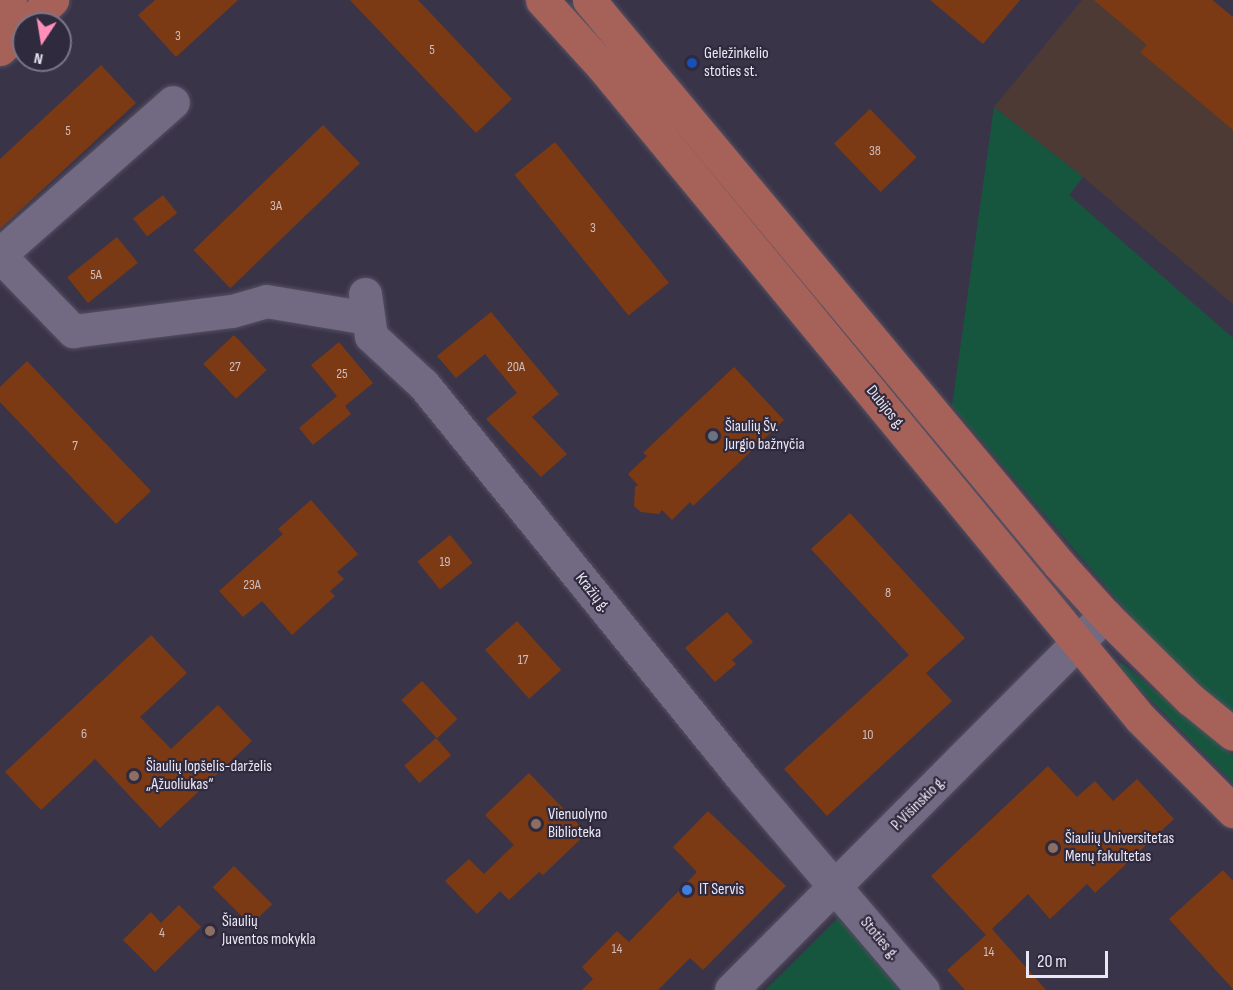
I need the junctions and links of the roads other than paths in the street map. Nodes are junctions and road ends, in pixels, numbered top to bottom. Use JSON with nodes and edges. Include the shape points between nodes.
{"nodes":[{"id":1,"x":10,"y":0,"type":"edge"},
{"id":2,"x":52,"y":0,"type":"edge"},
{"id":3,"x":542,"y":0,"type":"edge"},
{"id":4,"x":589,"y":0,"type":"edge"},
{"id":5,"x":0,"y":10,"type":"edge"},
{"id":6,"x":39,"y":12,"type":"edge"},
{"id":7,"x":12,"y":37,"type":"edge"},
{"id":8,"x":0,"y":49,"type":"edge"},
{"id":9,"x":173,"y":102,"type":"dead end"},
{"id":10,"x":0,"y":255,"type":"edge"},
{"id":11,"x":1105,"y":615,"type":"junction"},
{"id":12,"x":1077,"y":642,"type":"junction"},
{"id":13,"x":1233,"y":734,"type":"edge"},
{"id":14,"x":1233,"y":811,"type":"edge"},
{"id":15,"x":836,"y":887,"type":"junction"},
{"id":16,"x":732,"y":990,"type":"edge"},
{"id":17,"x":923,"y":990,"type":"edge"}],
"edges":[{"from":1,"to":5,"type":"main road"},
{"from":2,"to":6,"type":"main road"},
{"from":3,"to":12,"type":"main road","name":"Dubijos g.","via":[[617,84]]},
{"from":4,"to":11,"type":"main road","name":"Dubijos g."},
{"from":7,"to":8,"type":"main road"},
{"from":9,"to":10,"type":"street"},
{"from":10,"to":15,"type":"street","name":"Kražių g.","via":[[73,331],[232,311],[266,301],[366,306],[371,336],[424,386],[744,780]]},
{"from":11,"to":12,"type":"street","name":"P. Višinskio g."},
{"from":11,"to":13,"type":"main road","name":"Dubijos g.","via":[[1190,699]]},
{"from":12,"to":14,"type":"main road","name":"Dubijos g.","via":[[1140,718]]},
{"from":12,"to":15,"type":"street","name":"P. Višinskio g."},
{"from":15,"to":16,"type":"street","name":"P. Višinskio g."},
{"from":15,"to":17,"type":"street","name":"Stoties g."}]}
